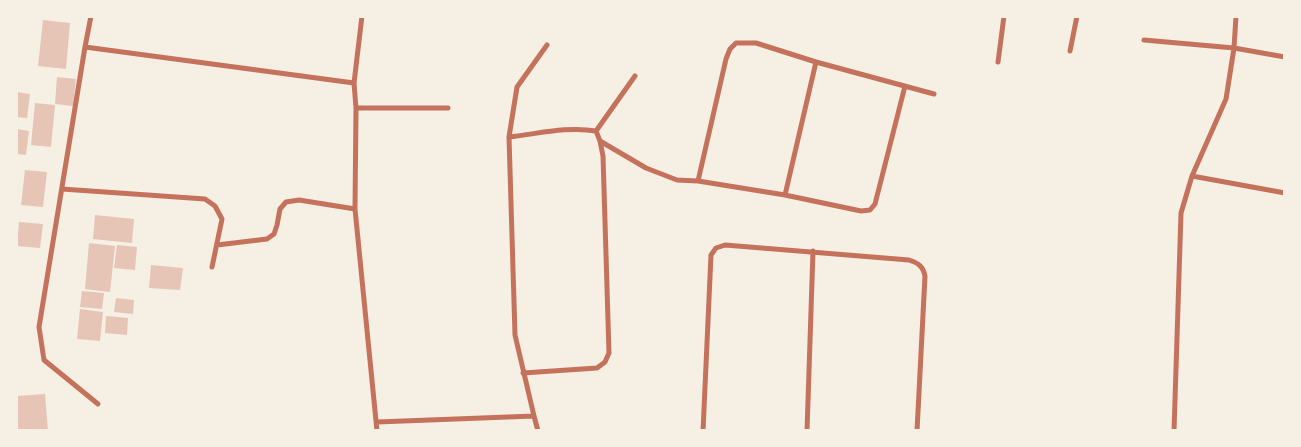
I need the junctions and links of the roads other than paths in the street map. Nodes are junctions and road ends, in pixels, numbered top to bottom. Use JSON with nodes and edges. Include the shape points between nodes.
{"nodes":[{"id":1,"x":91,"y":16,"type":"edge"},
{"id":2,"x":362,"y":16,"type":"edge"},
{"id":3,"x":1004,"y":16,"type":"edge"},
{"id":4,"x":1077,"y":16,"type":"edge"},
{"id":5,"x":1236,"y":16,"type":"edge"},
{"id":6,"x":1144,"y":40,"type":"dead end"},
{"id":7,"x":547,"y":45,"type":"dead end"},
{"id":8,"x":85,"y":47,"type":"junction"},
{"id":9,"x":1234,"y":48,"type":"junction"},
{"id":10,"x":1070,"y":51,"type":"dead end"},
{"id":11,"x":1285,"y":58,"type":"edge"},
{"id":12,"x":816,"y":62,"type":"junction"},
{"id":13,"x":998,"y":62,"type":"dead end"},
{"id":14,"x":635,"y":76,"type":"dead end"},
{"id":15,"x":354,"y":83,"type":"junction"},
{"id":16,"x":904,"y":86,"type":"junction"},
{"id":17,"x":934,"y":94,"type":"dead end"},
{"id":18,"x":356,"y":108,"type":"junction"},
{"id":19,"x":448,"y":108,"type":"dead end"},
{"id":20,"x":596,"y":131,"type":"junction"},
{"id":21,"x":509,"y":137,"type":"junction"},
{"id":22,"x":600,"y":141,"type":"junction"},
{"id":23,"x":1192,"y":176,"type":"junction"},
{"id":24,"x":698,"y":181,"type":"junction"},
{"id":25,"x":62,"y":189,"type":"junction"},
{"id":26,"x":1285,"y":193,"type":"edge"},
{"id":27,"x":785,"y":195,"type":"junction"},
{"id":28,"x":355,"y":209,"type":"junction"},
{"id":29,"x":217,"y":245,"type":"junction"},
{"id":30,"x":813,"y":251,"type":"junction"},
{"id":31,"x":212,"y":267,"type":"dead end"},
{"id":32,"x":524,"y":373,"type":"junction"},
{"id":33,"x":98,"y":404,"type":"dead end"},
{"id":34,"x":534,"y":416,"type":"junction"},
{"id":35,"x":377,"y":422,"type":"junction"},
{"id":36,"x":378,"y":431,"type":"edge"},
{"id":37,"x":538,"y":431,"type":"edge"},
{"id":38,"x":703,"y":431,"type":"edge"},
{"id":39,"x":808,"y":431,"type":"edge"},
{"id":40,"x":917,"y":431,"type":"edge"},
{"id":41,"x":1174,"y":431,"type":"edge"}],
"edges":[{"from":1,"to":8,"type":"street"},
{"from":2,"to":15,"type":"street"},
{"from":3,"to":13,"type":"street"},
{"from":4,"to":10,"type":"street"},
{"from":5,"to":9,"type":"street"},
{"from":6,"to":9,"type":"street"},
{"from":7,"to":21,"type":"street","via":[[517,87]]},
{"from":8,"to":15,"type":"street"},
{"from":8,"to":25,"type":"street"},
{"from":9,"to":11,"type":"street"},
{"from":9,"to":23,"type":"street","via":[[1226,99]]},
{"from":12,"to":16,"type":"street"},
{"from":12,"to":24,"type":"street","via":[[756,43],[736,42],[726,59]]},
{"from":12,"to":27,"type":"street"},
{"from":14,"to":20,"type":"street"},
{"from":15,"to":18,"type":"street"},
{"from":16,"to":17,"type":"street"},
{"from":16,"to":27,"type":"street","via":[[875,204],[870,210],[861,211]]},
{"from":18,"to":19,"type":"street"},
{"from":18,"to":28,"type":"street"},
{"from":20,"to":21,"type":"street","via":[[574,129]]},
{"from":20,"to":22,"type":"street"},
{"from":21,"to":32,"type":"street","via":[[516,335]]},
{"from":22,"to":24,"type":"street","via":[[646,168],[677,180]]},
{"from":22,"to":32,"type":"street","via":[[609,353],[606,362],[597,368]]},
{"from":23,"to":26,"type":"street"},
{"from":23,"to":41,"type":"street","via":[[1181,213]]},
{"from":24,"to":27,"type":"street"},
{"from":25,"to":29,"type":"street","via":[[205,199],[215,206],[222,219]]},
{"from":25,"to":33,"type":"street","via":[[39,327],[44,360]]},
{"from":28,"to":29,"type":"street","via":[[299,200],[286,202],[280,209],[274,234],[267,240]]},
{"from":28,"to":35,"type":"street"},
{"from":29,"to":31,"type":"street"},
{"from":30,"to":38,"type":"street","via":[[724,245],[711,255]]},
{"from":30,"to":39,"type":"street"},
{"from":30,"to":40,"type":"street","via":[[909,260],[924,270]]},
{"from":32,"to":34,"type":"street"},
{"from":34,"to":35,"type":"street"},
{"from":34,"to":37,"type":"street"},
{"from":35,"to":36,"type":"street"}]}
